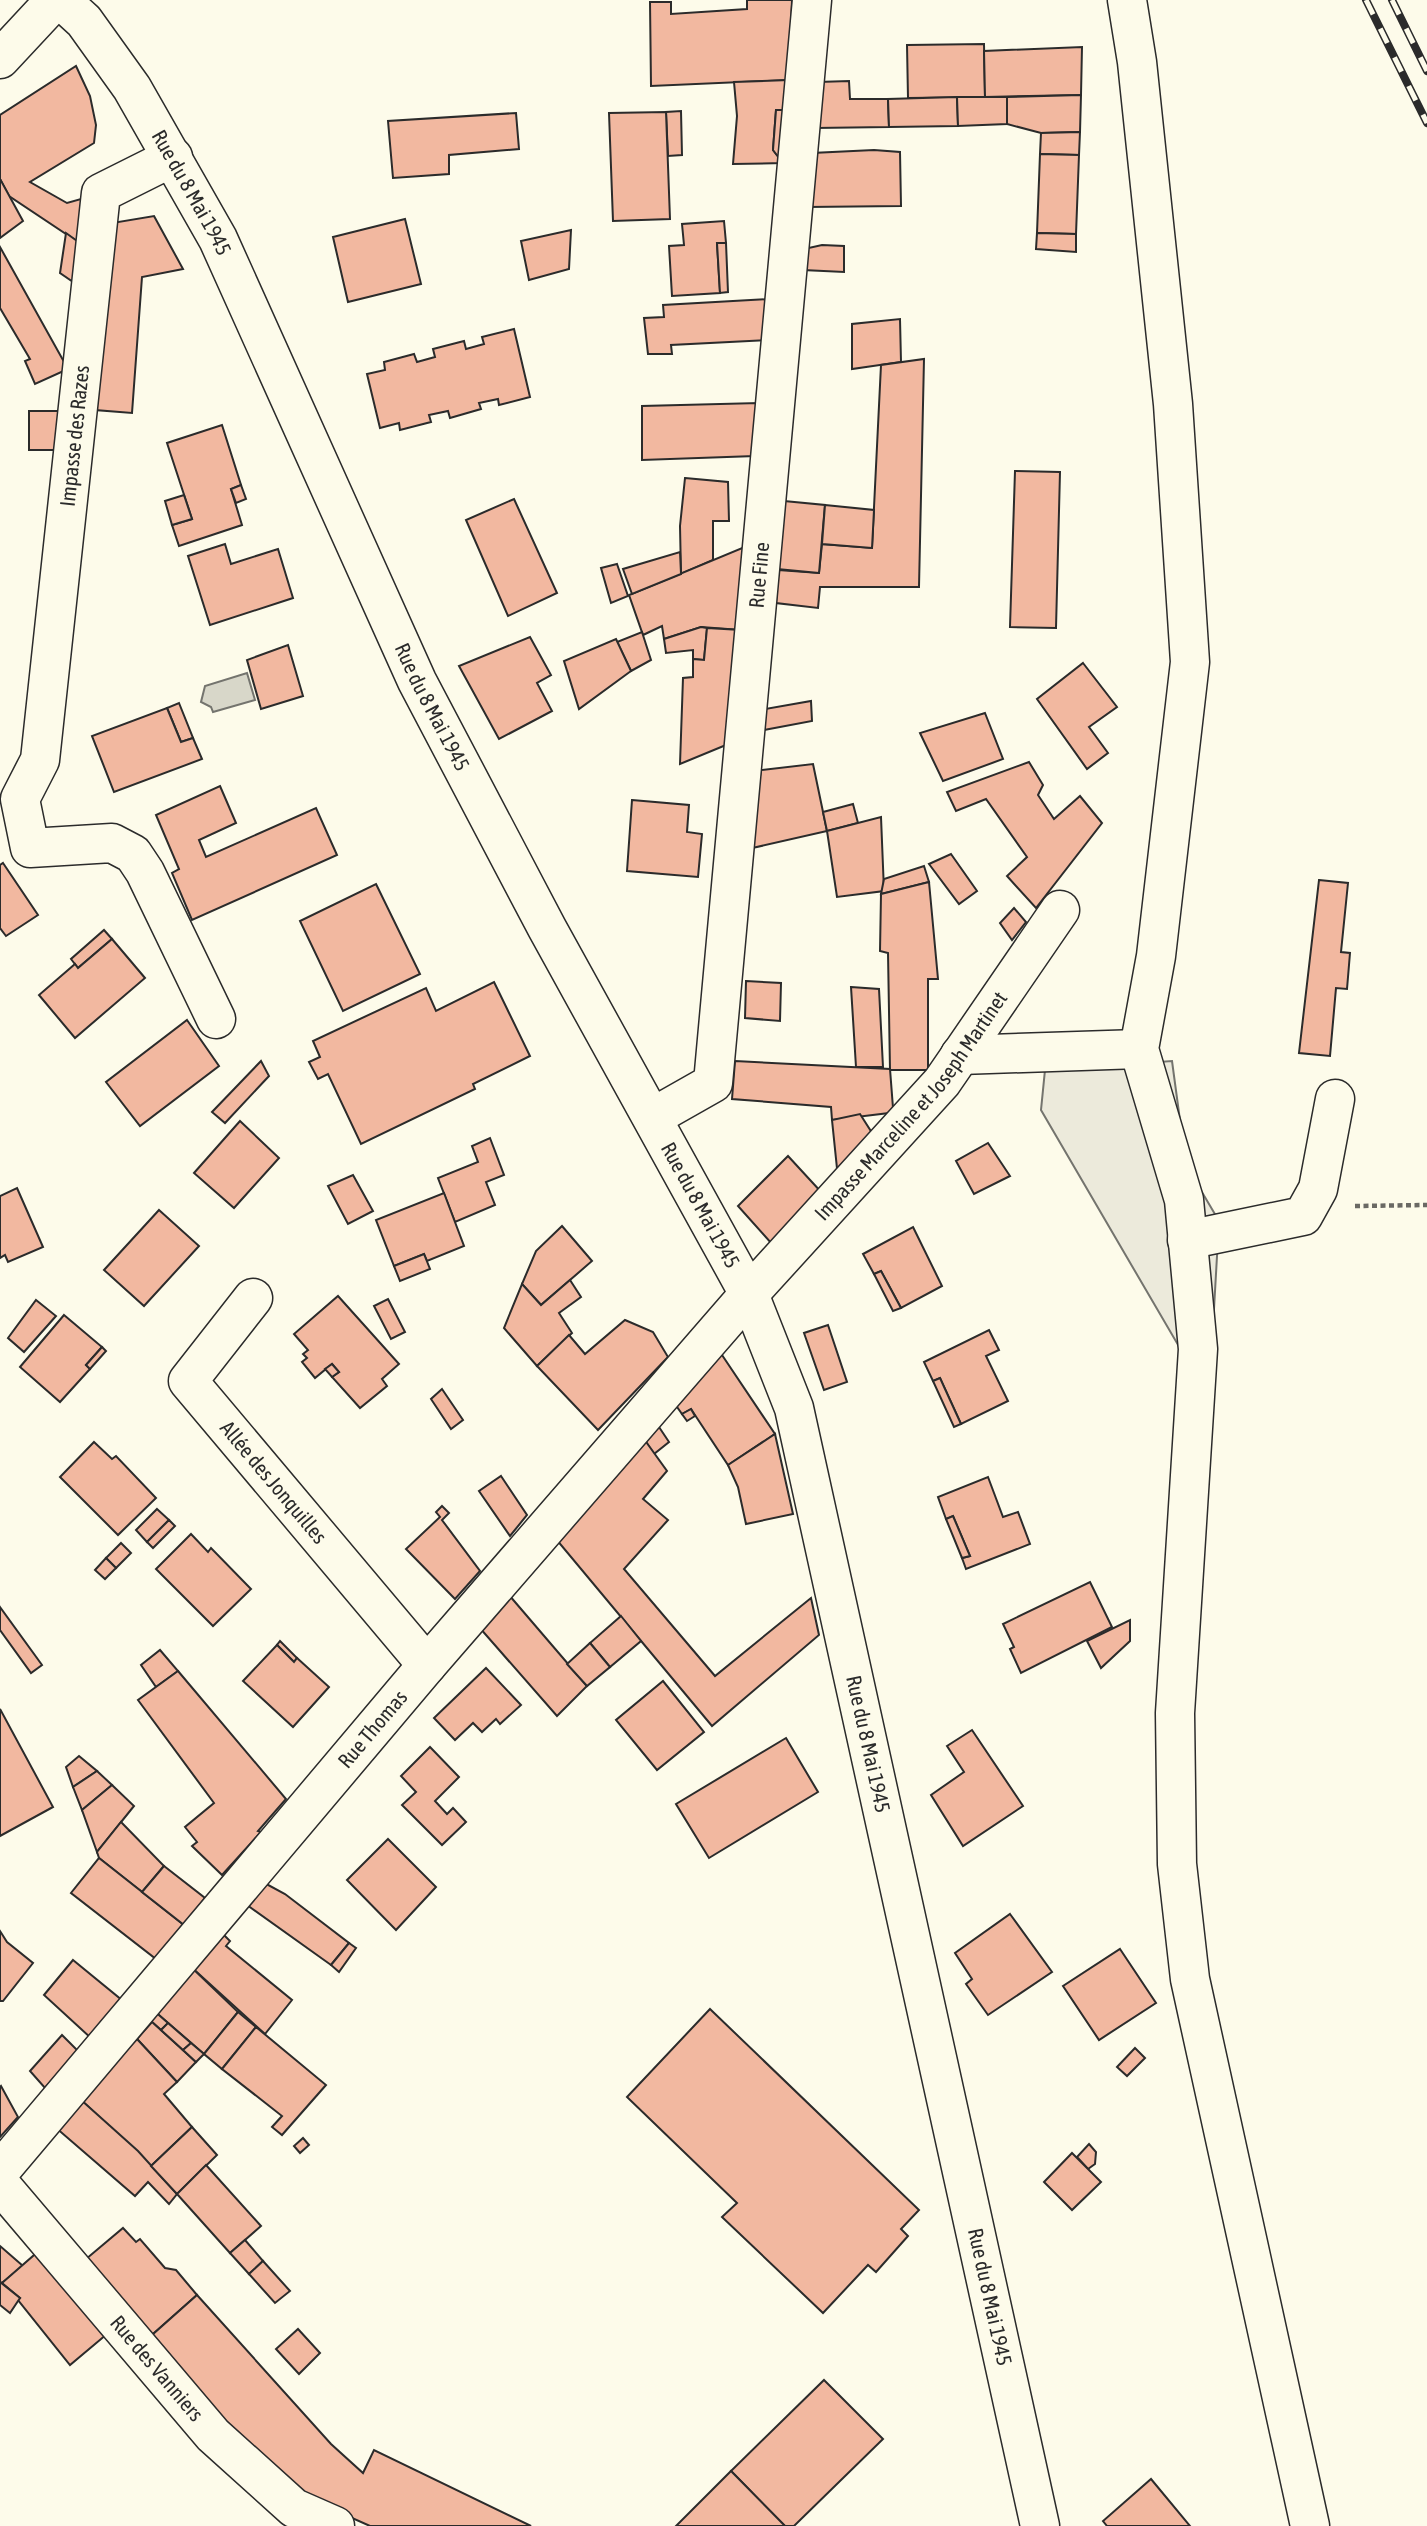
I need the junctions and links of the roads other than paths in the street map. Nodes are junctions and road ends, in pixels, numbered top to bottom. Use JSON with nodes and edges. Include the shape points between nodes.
{"nodes":[{"id":1,"x":55,"y":0,"type":"edge"},
{"id":2,"x":61,"y":0,"type":"edge"},
{"id":3,"x":812,"y":0,"type":"edge"},
{"id":4,"x":1126,"y":0,"type":"edge"},
{"id":5,"x":0,"y":59,"type":"edge"},
{"id":6,"x":173,"y":156,"type":"junction"},
{"id":7,"x":1060,"y":910,"type":"dead end"},
{"id":8,"x":216,"y":1020,"type":"dead end"},
{"id":9,"x":1139,"y":1049,"type":"junction"},
{"id":10,"x":960,"y":1055,"type":"junction"},
{"id":11,"x":1335,"y":1099,"type":"dead end"},
{"id":12,"x":653,"y":1116,"type":"junction"},
{"id":13,"x":1187,"y":1240,"type":"junction"},
{"id":14,"x":749,"y":1294,"type":"junction"},
{"id":15,"x":253,"y":1298,"type":"dead end"},
{"id":16,"x":427,"y":1665,"type":"junction"},
{"id":17,"x":0,"y":2171,"type":"edge"},
{"id":18,"x":0,"y":2184,"type":"edge"},
{"id":19,"x":335,"y":2526,"type":"edge"},
{"id":20,"x":1040,"y":2526,"type":"edge"},
{"id":21,"x":1310,"y":2526,"type":"edge"}],
"edges":[{"from":1,"to":5,"type":"street"},
{"from":2,"to":6,"type":"street","name":"Rue du 8 Mai 1945","via":[[84,21]]},
{"from":3,"to":12,"type":"street","name":"Rue Fine","via":[[713,1083]]},
{"from":4,"to":9,"type":"street","via":[[1137,62],[1173,404],[1190,662],[1156,956]]},
{"from":6,"to":8,"type":"street","name":"Impasse des Razes","via":[[101,193],[40,760],[20,799],[30,848],[112,843],[133,854]]},
{"from":6,"to":12,"type":"street","name":"Rue du 8 Mai 1945","via":[[223,252],[416,681]]},
{"from":7,"to":10,"type":"street","name":"Impasse Marceline et Joseph Martinet"},
{"from":9,"to":10,"type":"street"},
{"from":9,"to":13,"type":"street","via":[[1184,1200]]},
{"from":10,"to":14,"type":"street","name":"Impasse Marceline et Joseph Martinet","via":[[942,1082]]},
{"from":11,"to":13,"type":"street","via":[[1318,1189],[1303,1216]]},
{"from":12,"to":14,"type":"street","name":"Rue du 8 Mai 1945"},
{"from":13,"to":21,"type":"street","via":[[1198,1349],[1175,1713],[1177,1864],[1190,1979]]},
{"from":14,"to":16,"type":"street","name":"Rue Thomas"},
{"from":14,"to":20,"type":"street","name":"Rue du 8 Mai 1945","via":[[794,1408]]},
{"from":15,"to":16,"type":"street","name":"Allée des Jonquilles","via":[[188,1381]]},
{"from":16,"to":17,"type":"street","name":"Rue Thomas"},
{"from":18,"to":19,"type":"street","name":"Rue des Vanniers","via":[[213,2435],[294,2508]]}]}
